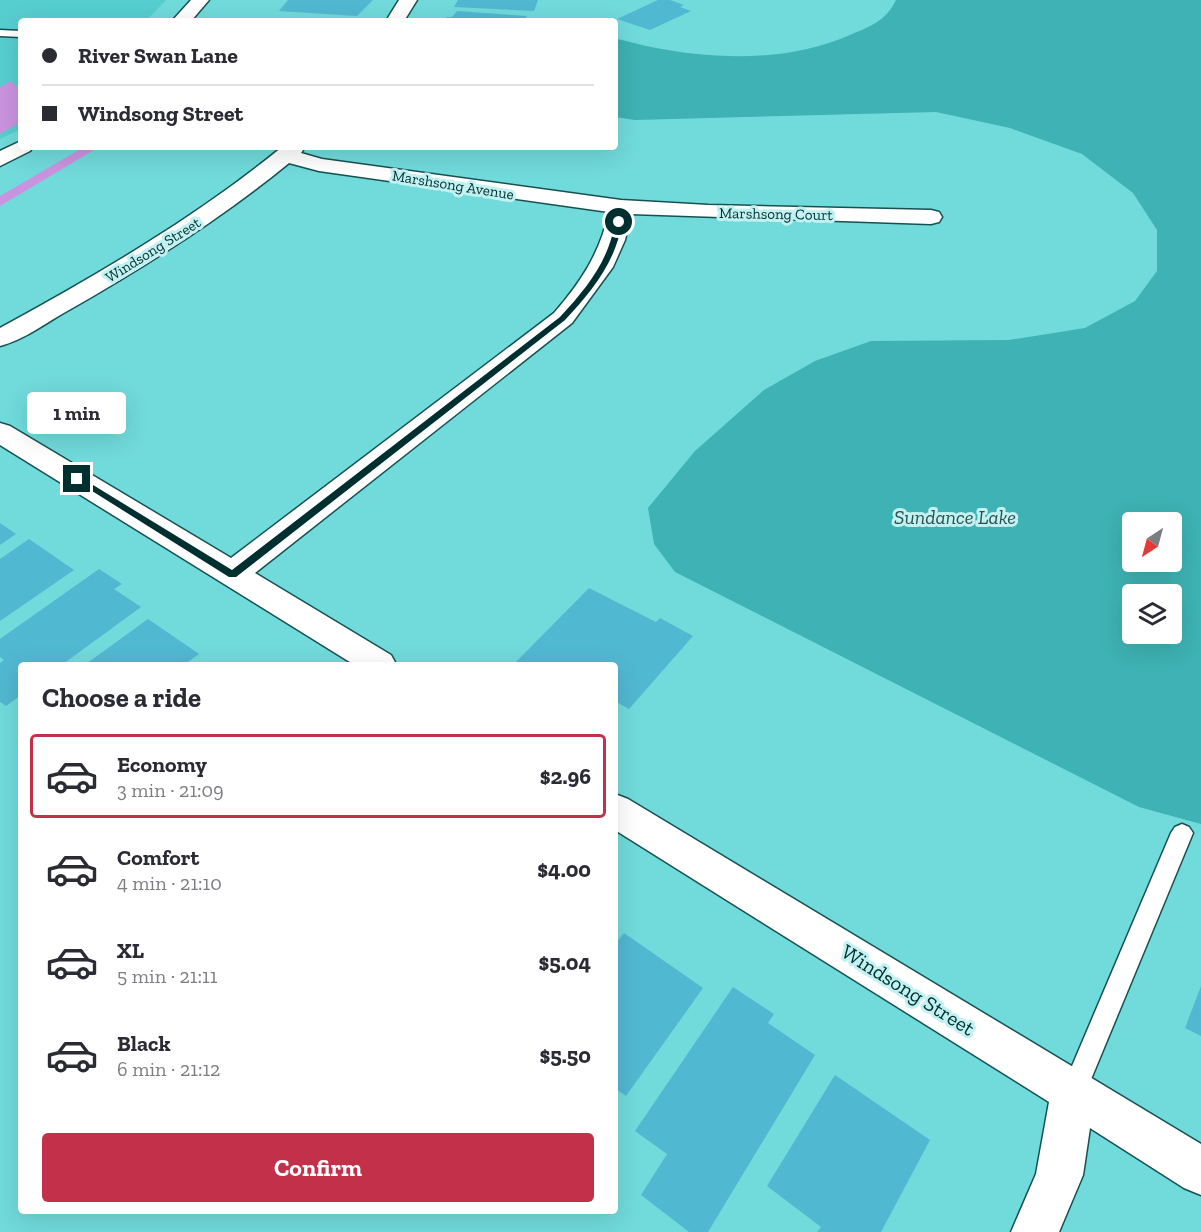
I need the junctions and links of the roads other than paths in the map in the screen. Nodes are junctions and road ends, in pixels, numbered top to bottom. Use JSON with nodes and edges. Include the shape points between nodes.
{"nodes":[{"id":1,"x":200,"y":0,"type":"edge"},
{"id":2,"x":408,"y":0,"type":"edge"},
{"id":3,"x":184,"y":18,"type":"edge"},
{"id":4,"x":397,"y":18,"type":"edge"},
{"id":5,"x":0,"y":33,"type":"edge"},
{"id":6,"x":18,"y":34,"type":"edge"},
{"id":7,"x":18,"y":150,"type":"edge"},
{"id":8,"x":291,"y":151,"type":"edge"},
{"id":9,"x":0,"y":160,"type":"edge"},
{"id":10,"x":621,"y":207,"type":"junction"},
{"id":11,"x":931,"y":217,"type":"dead end"},
{"id":12,"x":0,"y":338,"type":"edge"},
{"id":13,"x":0,"y":432,"type":"edge"},
{"id":14,"x":232,"y":574,"type":"junction"},
{"id":15,"x":375,"y":662,"type":"edge"},
{"id":16,"x":618,"y":812,"type":"edge"},
{"id":17,"x":1182,"y":833,"type":"dead end"},
{"id":18,"x":1073,"y":1092,"type":"junction"},
{"id":19,"x":1201,"y":1171,"type":"edge"},
{"id":20,"x":1035,"y":1232,"type":"edge"}],
"edges":[{"from":1,"to":3,"type":"street"},
{"from":2,"to":4,"type":"street"},
{"from":5,"to":6,"type":"lane"},
{"from":7,"to":9,"type":"street"},
{"from":8,"to":10,"type":"street","name":"Marshsong Avenue","via":[[319,165]]},
{"from":8,"to":12,"type":"street","name":"Windsong Street","via":[[181,234]]},
{"from":10,"to":11,"type":"street","name":"Marshsong Court"},
{"from":10,"to":14,"type":"street","via":[[616,237],[605,264],[588,291],[562,318]]},
{"from":13,"to":14,"type":"street"},
{"from":14,"to":15,"type":"street"},
{"from":16,"to":18,"type":"street","name":"Windsong Street"},
{"from":17,"to":18,"type":"lane"},
{"from":18,"to":19,"type":"street","name":"Windsong Street"},
{"from":18,"to":20,"type":"street","via":[[1059,1175]]}]}
